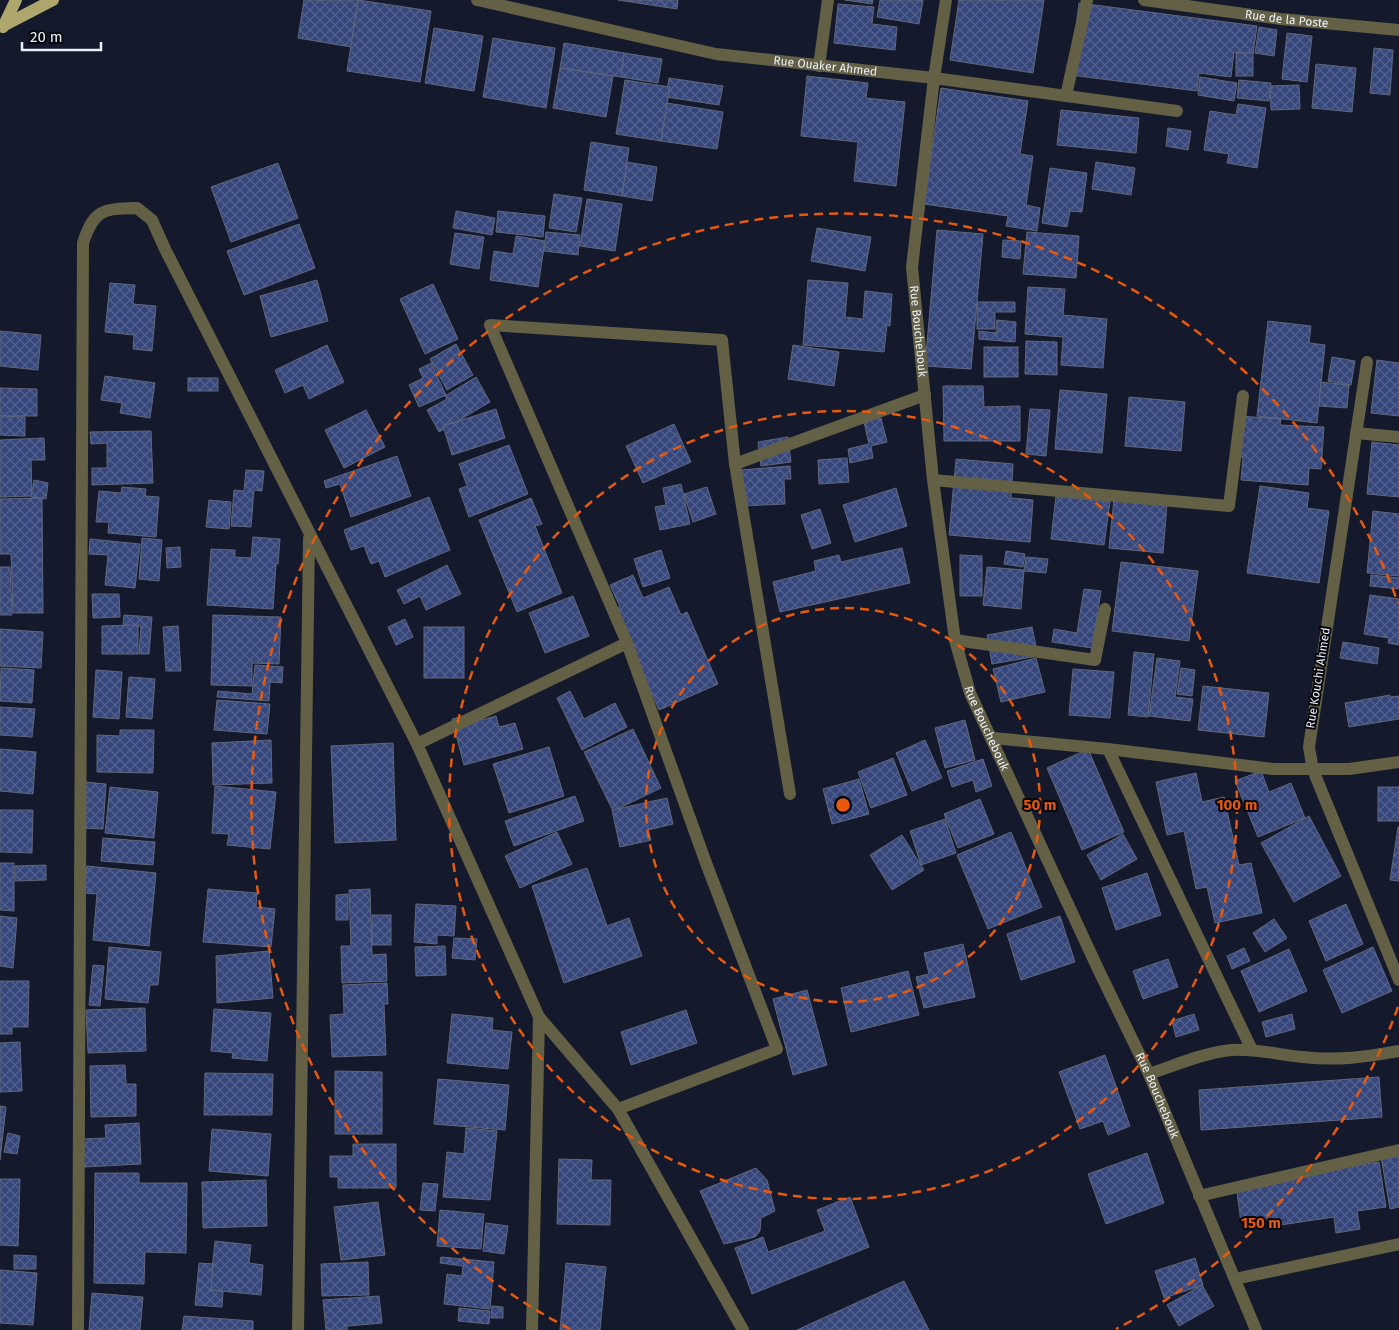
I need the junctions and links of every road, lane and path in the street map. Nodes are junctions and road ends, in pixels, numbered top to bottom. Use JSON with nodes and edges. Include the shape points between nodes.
{"nodes":[{"id":1,"x":16,"y":0,"type":"edge"},
{"id":2,"x":53,"y":0,"type":"edge"},
{"id":3,"x":477,"y":0,"type":"edge"},
{"id":4,"x":828,"y":0,"type":"edge"},
{"id":5,"x":946,"y":0,"type":"edge"},
{"id":6,"x":1086,"y":0,"type":"edge"},
{"id":7,"x":1144,"y":0,"type":"edge"},
{"id":8,"x":2,"y":28,"type":"edge"},
{"id":9,"x":1399,"y":30,"type":"edge"},
{"id":10,"x":819,"y":66,"type":"junction"},
{"id":11,"x":934,"y":78,"type":"junction"},
{"id":12,"x":1066,"y":96,"type":"junction"},
{"id":13,"x":1177,"y":111,"type":"dead end"},
{"id":14,"x":1367,"y":362,"type":"dead end"},
{"id":15,"x":925,"y":395,"type":"junction"},
{"id":16,"x":1243,"y":396,"type":"dead end"},
{"id":17,"x":1356,"y":434,"type":"junction"},
{"id":18,"x":1399,"y":437,"type":"edge"},
{"id":19,"x":735,"y":464,"type":"junction"},
{"id":20,"x":933,"y":480,"type":"junction"},
{"id":21,"x":309,"y":535,"type":"junction"},
{"id":22,"x":1106,"y":609,"type":"dead end"},
{"id":23,"x":954,"y":640,"type":"junction"},
{"id":24,"x":627,"y":643,"type":"junction"},
{"id":25,"x":993,"y":738,"type":"junction"},
{"id":26,"x":417,"y":744,"type":"junction"},
{"id":27,"x":1108,"y":749,"type":"junction"},
{"id":28,"x":1399,"y":762,"type":"edge"},
{"id":29,"x":1313,"y":770,"type":"junction"},
{"id":30,"x":790,"y":794,"type":"dead end"},
{"id":31,"x":1399,"y":980,"type":"edge"},
{"id":32,"x":539,"y":1016,"type":"junction"},
{"id":33,"x":1252,"y":1050,"type":"junction"},
{"id":34,"x":1399,"y":1051,"type":"edge"},
{"id":35,"x":1149,"y":1074,"type":"junction"},
{"id":36,"x":618,"y":1109,"type":"junction"},
{"id":37,"x":1399,"y":1150,"type":"edge"},
{"id":38,"x":1199,"y":1196,"type":"junction"},
{"id":39,"x":1399,"y":1244,"type":"edge"},
{"id":40,"x":1236,"y":1279,"type":"junction"},
{"id":41,"x":78,"y":1330,"type":"edge"},
{"id":42,"x":298,"y":1330,"type":"edge"},
{"id":43,"x":532,"y":1330,"type":"edge"},
{"id":44,"x":743,"y":1330,"type":"edge"},
{"id":45,"x":1256,"y":1330,"type":"edge"}],
"edges":[{"from":1,"to":8,"type":"main road"},
{"from":2,"to":8,"type":"main road"},
{"from":3,"to":10,"type":"street","name":"Rue Ouaker Ahmed","via":[[716,54]]},
{"from":4,"to":10,"type":"street"},
{"from":5,"to":11,"type":"street","name":"Rue Bouchebouk"},
{"from":6,"to":12,"type":"street"},
{"from":7,"to":9,"type":"street","name":"Rue de la Poste","via":[[1281,19]]},
{"from":10,"to":11,"type":"street","name":"Rue Ouaker Ahmed"},
{"from":11,"to":12,"type":"street","name":"Rue Ouaker Ahmed"},
{"from":11,"to":15,"type":"street","name":"Rue Bouchebouk","via":[[912,267]]},
{"from":12,"to":13,"type":"street","name":"Rue Ouaker Ahmed"},
{"from":14,"to":17,"type":"street","name":"Rue Kouchi Ahmed"},
{"from":15,"to":19,"type":"street"},
{"from":15,"to":20,"type":"street","name":"Rue Bouchebouk"},
{"from":16,"to":20,"type":"street","via":[[1230,506]]},
{"from":17,"to":18,"type":"street"},
{"from":17,"to":29,"type":"street","name":"Rue Kouchi Ahmed","via":[[1309,735]]},
{"from":19,"to":24,"type":"street","via":[[722,340],[490,325]]},
{"from":19,"to":30,"type":"street"},
{"from":20,"to":23,"type":"street","name":"Rue Bouchebouk"},
{"from":21,"to":26,"type":"street"},
{"from":21,"to":41,"type":"street","via":[[152,220],[137,208],[110,208],[90,222],[83,244]]},
{"from":21,"to":42,"type":"street"},
{"from":22,"to":23,"type":"street","via":[[1095,660]]},
{"from":23,"to":25,"type":"street","name":"Rue Bouchebouk","via":[[970,693]]},
{"from":24,"to":26,"type":"street"},
{"from":24,"to":36,"type":"street","via":[[777,1048]]},
{"from":25,"to":27,"type":"street"},
{"from":25,"to":35,"type":"street","name":"Rue Bouchebouk"},
{"from":26,"to":32,"type":"street"},
{"from":27,"to":29,"type":"street","via":[[1272,769]]},
{"from":27,"to":33,"type":"street"},
{"from":28,"to":29,"type":"street"},
{"from":29,"to":31,"type":"street","name":"Rue Kouchi Ahmed"},
{"from":32,"to":36,"type":"street"},
{"from":32,"to":43,"type":"street"},
{"from":33,"to":34,"type":"street","via":[[1336,1059]]},
{"from":33,"to":35,"type":"street","via":[[1217,1053]]},
{"from":35,"to":38,"type":"street","name":"Rue Bouchebouk"},
{"from":36,"to":44,"type":"street"},
{"from":37,"to":38,"type":"street"},
{"from":38,"to":40,"type":"street","name":"Rue Bouchebouk"},
{"from":39,"to":40,"type":"street"},
{"from":40,"to":45,"type":"street","name":"Rue Bouchebouk"}]}
